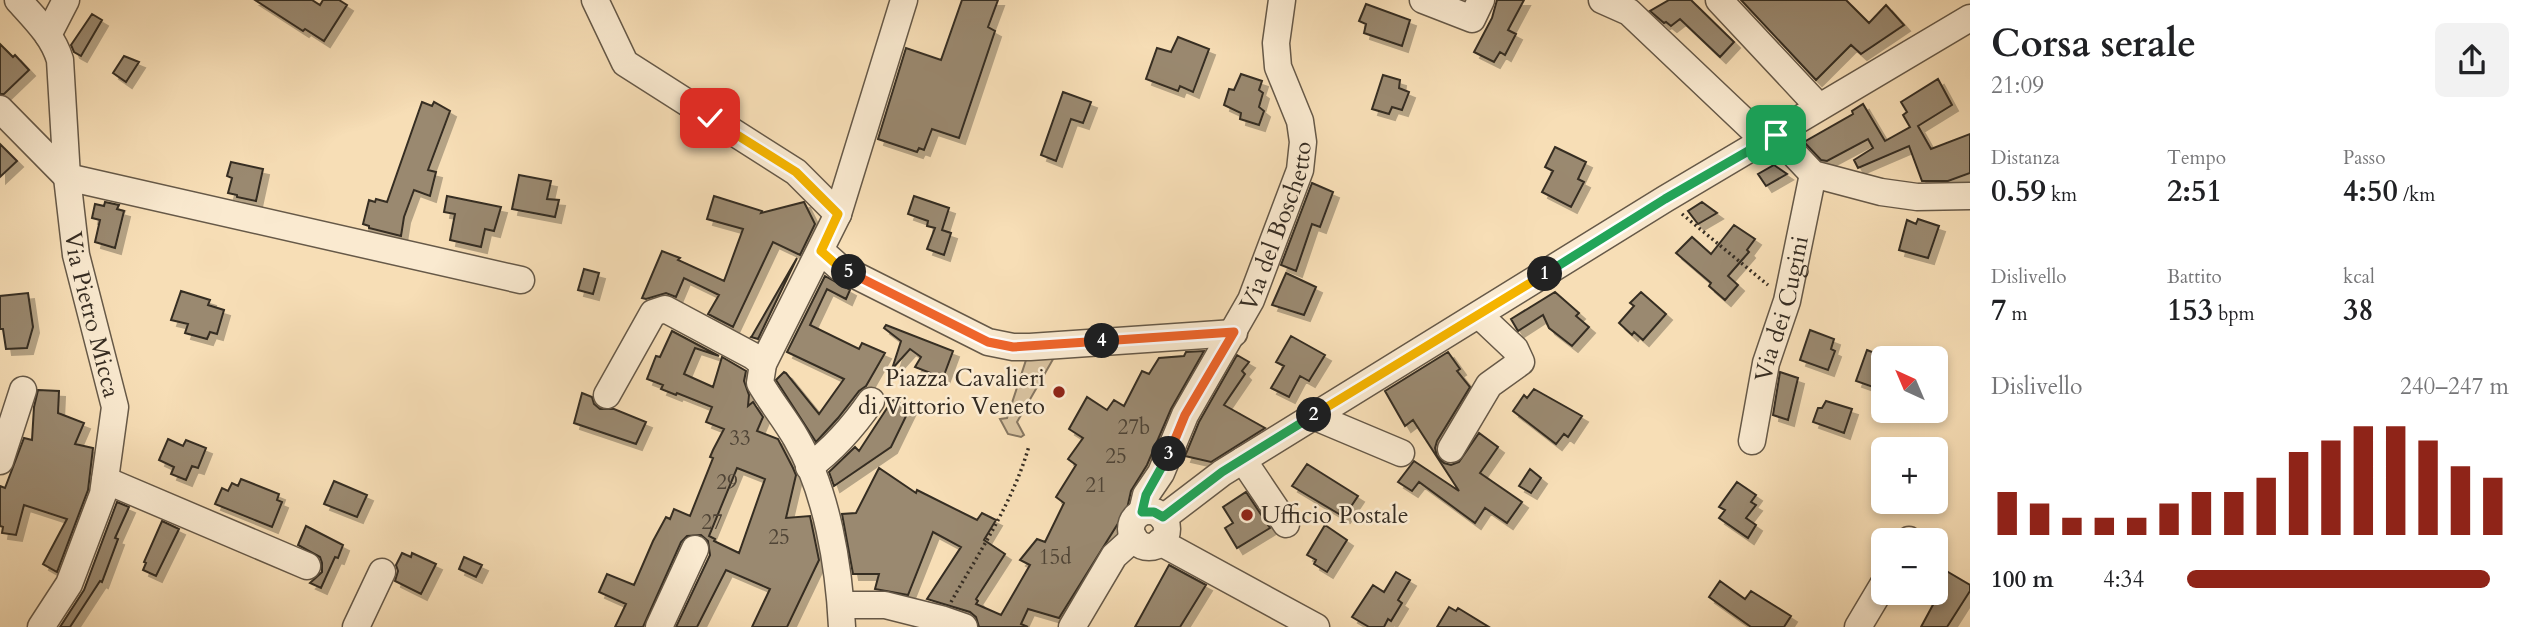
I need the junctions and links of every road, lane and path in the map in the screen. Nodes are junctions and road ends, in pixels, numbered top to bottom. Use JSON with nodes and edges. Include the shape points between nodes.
{"nodes":[{"id":1,"x":18,"y":0,"type":"edge"},
{"id":2,"x":66,"y":0,"type":"edge"},
{"id":3,"x":595,"y":0,"type":"edge"},
{"id":4,"x":904,"y":0,"type":"edge"},
{"id":5,"x":1282,"y":0,"type":"edge"},
{"id":6,"x":1423,"y":0,"type":"edge"},
{"id":7,"x":1481,"y":0,"type":"edge"},
{"id":8,"x":1602,"y":0,"type":"edge"},
{"id":9,"x":1719,"y":0,"type":"edge"},
{"id":10,"x":1970,"y":18,"type":"edge"},
{"id":11,"x":48,"y":35,"type":"junction"},
{"id":12,"x":1819,"y":107,"type":"junction"},
{"id":13,"x":0,"y":108,"type":"edge"},
{"id":14,"x":1771,"y":138,"type":"junction"},
{"id":15,"x":1813,"y":174,"type":"junction"},
{"id":16,"x":67,"y":177,"type":"junction"},
{"id":17,"x":1970,"y":196,"type":"edge"},
{"id":18,"x":1665,"y":199,"type":"junction"},
{"id":19,"x":838,"y":214,"type":"junction"},
{"id":20,"x":821,"y":251,"type":"junction"},
{"id":21,"x":521,"y":280,"type":"dead end"},
{"id":22,"x":1787,"y":301,"type":"junction"},
{"id":23,"x":1479,"y":315,"type":"junction"},
{"id":24,"x":1234,"y":332,"type":"junction"},
{"id":25,"x":763,"y":364,"type":"junction"},
{"id":26,"x":23,"y":390,"type":"dead end"},
{"id":27,"x":607,"y":395,"type":"dead end"},
{"id":28,"x":871,"y":401,"type":"dead end"},
{"id":29,"x":1313,"y":416,"type":"junction"},
{"id":30,"x":1752,"y":440,"type":"dead end"},
{"id":31,"x":1029,"y":446,"type":"dead end"},
{"id":32,"x":1451,"y":449,"type":"dead end"},
{"id":33,"x":1401,"y":453,"type":"dead end"},
{"id":34,"x":1243,"y":460,"type":"junction"},
{"id":35,"x":0,"y":461,"type":"edge"},
{"id":36,"x":809,"y":467,"type":"junction"},
{"id":37,"x":105,"y":480,"type":"junction"},
{"id":38,"x":1286,"y":524,"type":"dead end"},
{"id":39,"x":1150,"y":528,"type":"junction"},
{"id":40,"x":695,"y":549,"type":"dead end"},
{"id":41,"x":307,"y":566,"type":"dead end"},
{"id":42,"x":382,"y":572,"type":"dead end"},
{"id":43,"x":1871,"y":605,"type":"edge"},
{"id":44,"x":841,"y":616,"type":"edge"},
{"id":45,"x":953,"y":623,"type":"edge"},
{"id":46,"x":661,"y":626,"type":"edge"},
{"id":47,"x":41,"y":627,"type":"edge"},
{"id":48,"x":356,"y":627,"type":"edge"},
{"id":49,"x":1072,"y":627,"type":"edge"},
{"id":50,"x":1316,"y":627,"type":"edge"},
{"id":51,"x":1858,"y":627,"type":"edge"}],
"edges":[{"from":1,"to":11,"type":"street","name":"Via Pietro Micca"},
{"from":2,"to":11,"type":"street"},
{"from":3,"to":19,"type":"street","via":[[625,63],[796,172]]},
{"from":4,"to":19,"type":"street"},
{"from":5,"to":24,"type":"street","name":"Via del Boschetto","via":[[1278,67],[1300,121],[1300,170],[1251,300]]},
{"from":6,"to":7,"type":"street","via":[[1472,19]]},
{"from":8,"to":14,"type":"street","via":[[1629,12]]},
{"from":9,"to":12,"type":"street"},
{"from":10,"to":12,"type":"street"},
{"from":11,"to":16,"type":"street","name":"Via Pietro Micca","via":[[60,60]]},
{"from":12,"to":14,"type":"street"},
{"from":13,"to":16,"type":"street"},
{"from":14,"to":15,"type":"street"},
{"from":14,"to":18,"type":"street"},
{"from":15,"to":17,"type":"street","via":[[1881,192]]},
{"from":15,"to":22,"type":"street","name":"Via dei Cugini"},
{"from":16,"to":21,"type":"street"},
{"from":16,"to":37,"type":"street","name":"Via Pietro Micca","via":[[76,255],[115,407]]},
{"from":18,"to":22,"type":"path"},
{"from":18,"to":23,"type":"street"},
{"from":19,"to":20,"type":"street"},
{"from":20,"to":24,"type":"street","via":[[839,267],[988,342],[1013,347]]},
{"from":20,"to":25,"type":"street"},
{"from":22,"to":30,"type":"street","name":"Via dei Cugini","via":[[1766,363]]},
{"from":23,"to":29,"type":"street"},
{"from":23,"to":32,"type":"street","via":[[1515,349],[1521,362],[1489,385]]},
{"from":24,"to":39,"type":"street","name":"Via del Boschetto","via":[[1185,415],[1161,473],[1146,495]]},
{"from":25,"to":27,"type":"street","via":[[665,309],[653,313]]},
{"from":25,"to":36,"type":"street","via":[[760,383],[797,438]]},
{"from":26,"to":35,"type":"street"},
{"from":28,"to":36,"type":"street","via":[[846,435]]},
{"from":29,"to":33,"type":"street"},
{"from":29,"to":34,"type":"street"},
{"from":31,"to":45,"type":"path","via":[[1020,477]]},
{"from":34,"to":38,"type":"street"},
{"from":34,"to":39,"type":"street"},
{"from":36,"to":44,"type":"street","via":[[826,512]]},
{"from":37,"to":41,"type":"street"},
{"from":37,"to":47,"type":"street","name":"Via Pietro Micca","via":[[69,584]]},
{"from":39,"to":49,"type":"street","via":[[1114,556]]},
{"from":39,"to":50,"type":"street"},
{"from":40,"to":46,"type":"street"},
{"from":42,"to":48,"type":"street"},
{"from":43,"to":51,"type":"street"},
{"from":44,"to":45,"type":"street","via":[[885,605]]}]}
